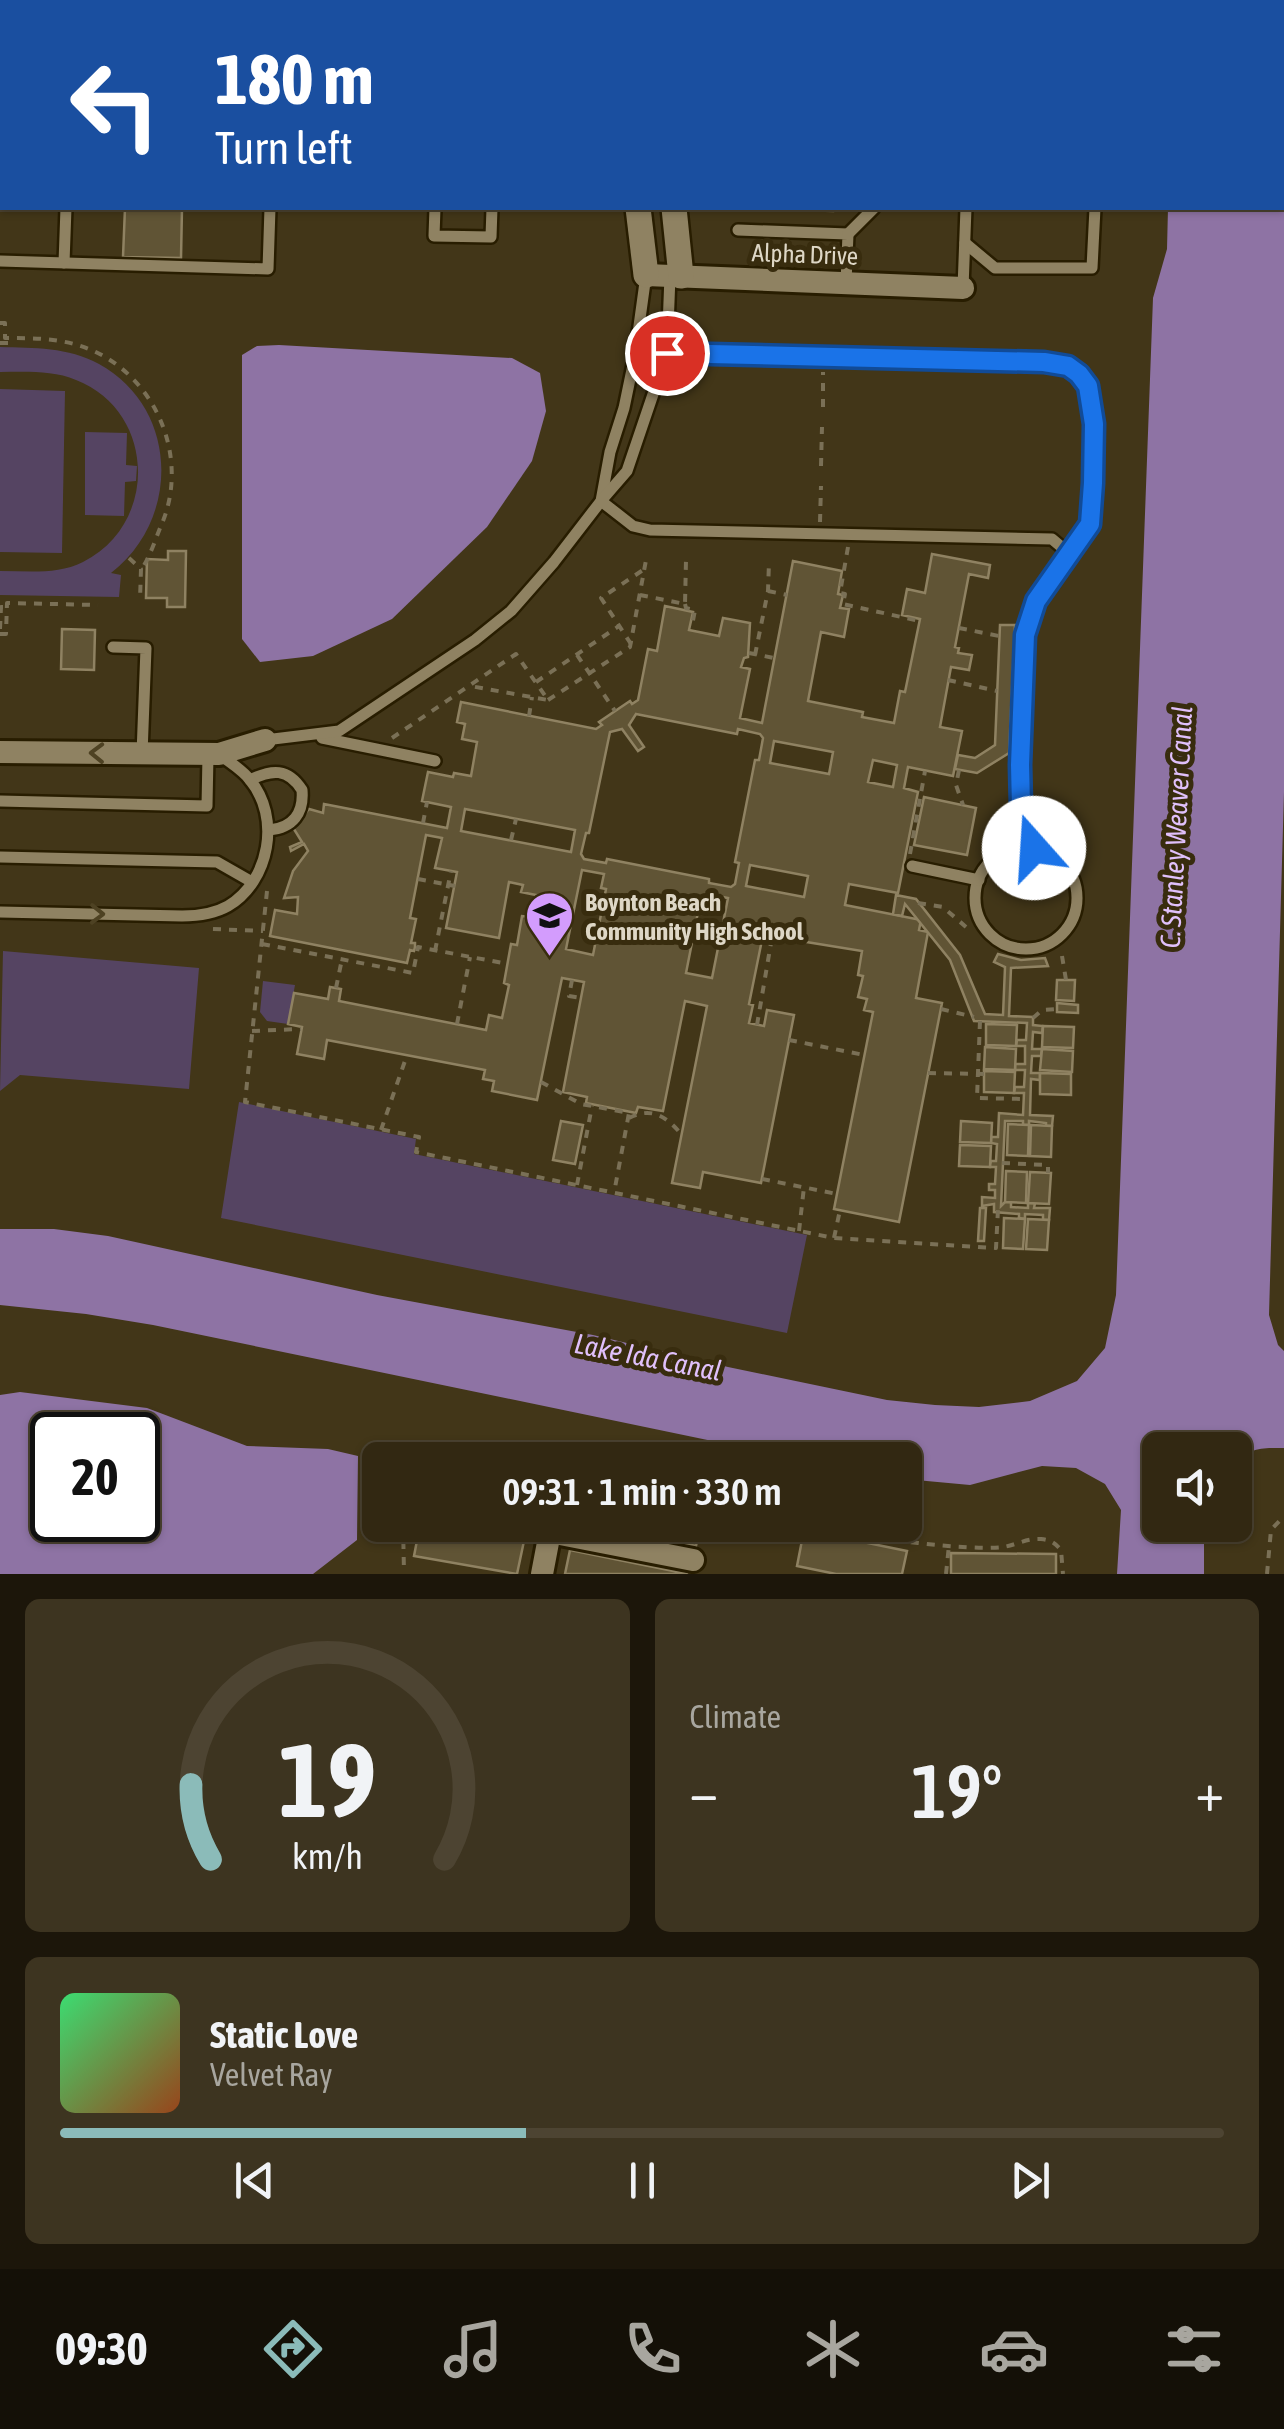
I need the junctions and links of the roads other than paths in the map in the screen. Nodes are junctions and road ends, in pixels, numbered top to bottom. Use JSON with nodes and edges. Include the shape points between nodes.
{"nodes":[{"id":1,"x":66,"y":210,"type":"edge"},
{"id":2,"x":270,"y":210,"type":"edge"},
{"id":3,"x":434,"y":210,"type":"edge"},
{"id":4,"x":492,"y":210,"type":"edge"},
{"id":5,"x":639,"y":210,"type":"edge"},
{"id":6,"x":674,"y":210,"type":"edge"},
{"id":7,"x":872,"y":210,"type":"edge"},
{"id":8,"x":966,"y":210,"type":"edge"},
{"id":9,"x":1095,"y":210,"type":"edge"},
{"id":10,"x":738,"y":230,"type":"dead end"},
{"id":11,"x":848,"y":234,"type":"junction"},
{"id":12,"x":965,"y":243,"type":"junction"},
{"id":13,"x":0,"y":261,"type":"edge"},
{"id":14,"x":64,"y":262,"type":"junction"},
{"id":15,"x":666,"y":275,"type":"junction"},
{"id":16,"x":846,"y":283,"type":"junction"},
{"id":17,"x":962,"y":288,"type":"joint"},
{"id":18,"x":667,"y":353,"type":"junction"},
{"id":19,"x":601,"y":502,"type":"junction"},
{"id":20,"x":1071,"y":555,"type":"junction"},
{"id":21,"x":114,"y":648,"type":"dead end"},
{"id":22,"x":313,"y":736,"type":"junction"},
{"id":23,"x":265,"y":740,"type":"joint"},
{"id":24,"x":0,"y":752,"type":"edge"},
{"id":25,"x":142,"y":754,"type":"junction"},
{"id":26,"x":214,"y":755,"type":"junction"},
{"id":27,"x":434,"y":761,"type":"dead end"},
{"id":28,"x":250,"y":780,"type":"junction"},
{"id":29,"x":0,"y":801,"type":"edge"},
{"id":30,"x":269,"y":830,"type":"junction"},
{"id":31,"x":1022,"y":847,"type":"junction"},
{"id":32,"x":0,"y":857,"type":"edge"},
{"id":33,"x":912,"y":866,"type":"road end"},
{"id":34,"x":979,"y":880,"type":"junction"},
{"id":35,"x":252,"y":882,"type":"junction"},
{"id":36,"x":0,"y":912,"type":"edge"},
{"id":37,"x":548,"y":1542,"type":"edge"},
{"id":38,"x":601,"y":1542,"type":"edge"},
{"id":39,"x":693,"y":1560,"type":"dead end"},
{"id":40,"x":542,"y":1574,"type":"edge"}],
"edges":[{"from":1,"to":14,"type":"lane"},
{"from":2,"to":14,"type":"lane","via":[[268,268]]},
{"from":3,"to":4,"type":"lane","via":[[434,236],[491,237]]},
{"from":5,"to":15,"type":"street"},
{"from":6,"to":15,"type":"street"},
{"from":7,"to":11,"type":"lane"},
{"from":8,"to":12,"type":"lane"},
{"from":9,"to":12,"type":"lane","via":[[1092,268],[995,268]]},
{"from":10,"to":11,"type":"lane"},
{"from":11,"to":16,"type":"lane"},
{"from":12,"to":17,"type":"lane"},
{"from":13,"to":14,"type":"lane"},
{"from":15,"to":16,"type":"street","name":"Alpha Drive"},
{"from":15,"to":18,"type":"lane"},
{"from":15,"to":19,"type":"lane","via":[[634,355]]},
{"from":16,"to":17,"type":"street","name":"Alpha Drive"},
{"from":18,"to":19,"type":"lane","via":[[628,471]]},
{"from":18,"to":20,"type":"lane","via":[[1068,366],[1088,386],[1094,424],[1090,524]]},
{"from":19,"to":20,"type":"lane","via":[[632,526],[650,530],[1052,539]]},
{"from":19,"to":22,"type":"lane","via":[[487,630],[340,731]]},
{"from":20,"to":31,"type":"lane","via":[[1036,601],[1025,635]]},
{"from":21,"to":25,"type":"lane","via":[[146,648]]},
{"from":22,"to":23,"type":"lane"},
{"from":22,"to":27,"type":"lane"},
{"from":23,"to":26,"type":"street"},
{"from":25,"to":24,"type":"street","one_way":true},
{"from":25,"to":26,"type":"street"},
{"from":26,"to":28,"type":"lane"},
{"from":26,"to":29,"type":"lane","via":[[207,806]]},
{"from":28,"to":30,"type":"lane"},
{"from":28,"to":30,"type":"lane","via":[[278,770],[302,790],[295,820]]},
{"from":30,"to":35,"type":"lane"},
{"from":31,"to":34,"type":"lane","via":[[992,861]]},
{"from":31,"to":34,"type":"lane","via":[[1055,856],[1075,883],[1074,916],[1052,942],[1019,949],[998,940],[978,914]]},
{"from":32,"to":35,"type":"lane","via":[[217,862]]},
{"from":33,"to":34,"type":"lane"},
{"from":36,"to":35,"type":"lane","one_way":true,"via":[[200,916],[226,907]]},
{"from":37,"to":40,"type":"street"},
{"from":38,"to":39,"type":"street"}]}
